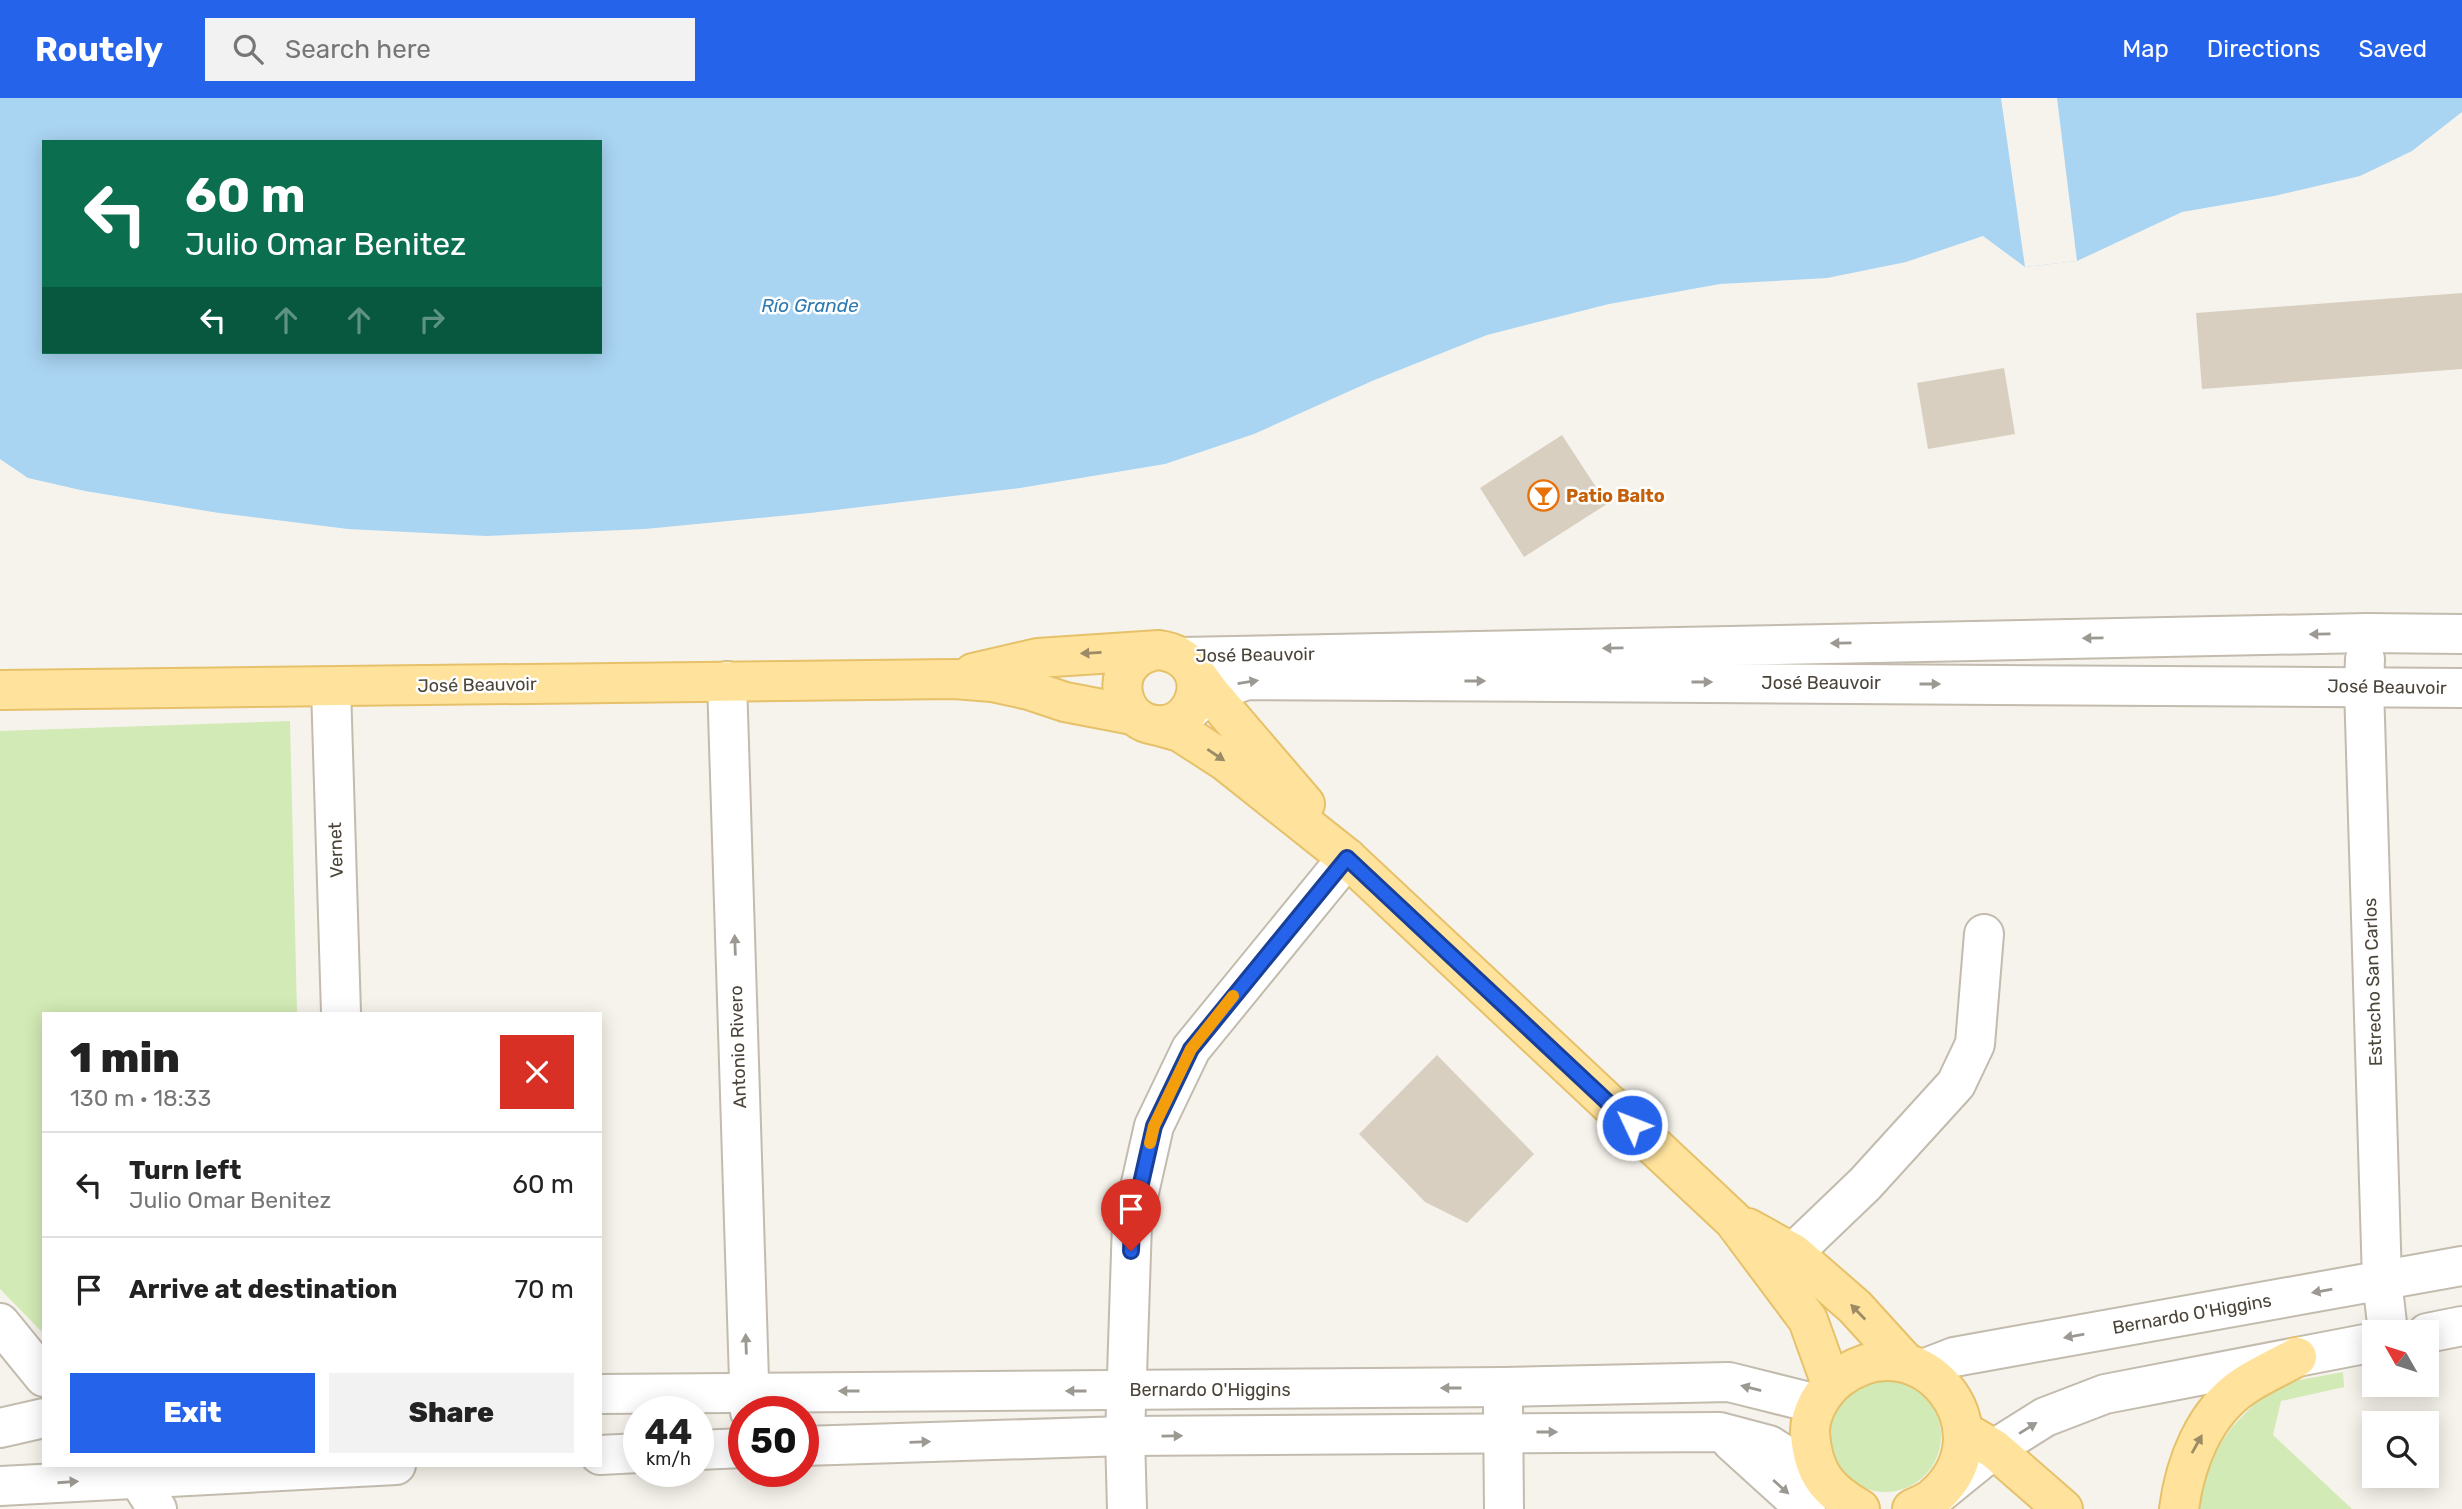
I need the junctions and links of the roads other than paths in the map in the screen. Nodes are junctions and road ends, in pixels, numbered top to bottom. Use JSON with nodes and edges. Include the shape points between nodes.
{"nodes":[{"id":1,"x":2367,"y":633,"type":"junction"},
{"id":2,"x":2462,"y":634,"type":"edge"},
{"id":3,"x":954,"y":679,"type":"junction"},
{"id":4,"x":727,"y":681,"type":"junction"},
{"id":5,"x":2364,"y":686,"type":"junction"},
{"id":6,"x":331,"y":687,"type":"junction"},
{"id":7,"x":1174,"y":688,"type":"junction"},
{"id":8,"x":2462,"y":688,"type":"edge"},
{"id":9,"x":0,"y":690,"type":"edge"},
{"id":10,"x":1347,"y":858,"type":"junction"},
{"id":11,"x":1984,"y":934,"type":"dead end"},
{"id":12,"x":341,"y":1012,"type":"edge"},
{"id":13,"x":1734,"y":1220,"type":"junction"},
{"id":14,"x":1793,"y":1253,"type":"junction"},
{"id":15,"x":2462,"y":1266,"type":"edge"},
{"id":16,"x":2382,"y":1280,"type":"junction"},
{"id":17,"x":2387,"y":1320,"type":"edge"},
{"id":18,"x":0,"y":1323,"type":"edge"},
{"id":19,"x":2462,"y":1326,"type":"edge"},
{"id":20,"x":2440,"y":1330,"type":"edge"},
{"id":21,"x":2362,"y":1344,"type":"edge"},
{"id":22,"x":2297,"y":1357,"type":"junction"},
{"id":23,"x":1914,"y":1365,"type":"junction"},
{"id":24,"x":42,"y":1375,"type":"edge"},
{"id":25,"x":1504,"y":1387,"type":"junction"},
{"id":26,"x":1127,"y":1391,"type":"junction"},
{"id":27,"x":602,"y":1394,"type":"edge"},
{"id":28,"x":1824,"y":1394,"type":"junction"},
{"id":29,"x":749,"y":1396,"type":"edge"},
{"id":30,"x":819,"y":1400,"type":"edge"},
{"id":31,"x":728,"y":1401,"type":"edge"},
{"id":32,"x":42,"y":1418,"type":"edge"},
{"id":33,"x":0,"y":1428,"type":"edge"},
{"id":34,"x":1503,"y":1433,"type":"junction"},
{"id":35,"x":1125,"y":1436,"type":"junction"},
{"id":36,"x":1979,"y":1440,"type":"junction"},
{"id":37,"x":819,"y":1446,"type":"edge"},
{"id":38,"x":623,"y":1454,"type":"edge"},
{"id":39,"x":602,"y":1455,"type":"edge"},
{"id":40,"x":307,"y":1467,"type":"edge"},
{"id":41,"x":130,"y":1471,"type":"edge"},
{"id":42,"x":0,"y":1486,"type":"edge"},
{"id":43,"x":1834,"y":1500,"type":"edge"},
{"id":44,"x":1923,"y":1503,"type":"edge"},
{"id":45,"x":157,"y":1509,"type":"edge"},
{"id":46,"x":1127,"y":1509,"type":"edge"},
{"id":47,"x":1504,"y":1509,"type":"edge"},
{"id":48,"x":2063,"y":1509,"type":"edge"},
{"id":49,"x":2179,"y":1509,"type":"edge"}],
"edges":[{"from":1,"to":2,"type":"street","name":"José Beauvoir"},
{"from":1,"to":5,"type":"street","name":"Estrecho San Carlos"},
{"from":1,"to":7,"type":"street","name":"José Beauvoir","one_way":true},
{"from":3,"to":4,"type":"main road","name":"José Beauvoir"},
{"from":3,"to":7,"type":"main road","name":"José Beauvoir","via":[[992,682],[1065,702]]},
{"from":7,"to":3,"type":"main road","name":"José Beauvoir","one_way":true,"via":[[1038,658]]},
{"from":4,"to":6,"type":"main road","name":"José Beauvoir"},
{"from":29,"to":4,"type":"street","name":"Antonio Rivero","one_way":true},
{"from":7,"to":5,"type":"street","name":"José Beauvoir","one_way":true,"via":[[1247,680]]},
{"from":5,"to":8,"type":"street","name":"José Beauvoir"},
{"from":5,"to":16,"type":"street","name":"Estrecho San Carlos"},
{"from":6,"to":9,"type":"main road","name":"José Beauvoir"},
{"from":6,"to":12,"type":"street","name":"Vernet"},
{"from":7,"to":10,"type":"main road","via":[[1290,783]]},
{"from":7,"to":10,"type":"main road","one_way":true,"via":[[1180,732],[1225,761]]},
{"from":10,"to":13,"type":"main road"},
{"from":10,"to":26,"type":"street","via":[[1191,1049],[1154,1126],[1132,1223]]},
{"from":11,"to":14,"type":"street","via":[[1975,1044],[1956,1084],[1865,1184]]},
{"from":13,"to":14,"type":"main road"},
{"from":13,"to":28,"type":"main road","via":[[1808,1320]]},
{"from":23,"to":14,"type":"main road","one_way":true},
{"from":15,"to":16,"type":"street","name":"Bernardo O'Higgins"},
{"from":16,"to":17,"type":"street","name":"Estrecho San Carlos"},
{"from":16,"to":23,"type":"street","name":"Bernardo O'Higgins","one_way":true},
{"from":18,"to":24,"type":"street"},
{"from":19,"to":20,"type":"street"},
{"from":21,"to":22,"type":"street"},
{"from":36,"to":22,"type":"street","one_way":true,"via":[[2105,1394]]},
{"from":49,"to":22,"type":"main road","one_way":true,"via":[[2192,1452],[2214,1415],[2242,1387]]},
{"from":23,"to":28,"type":"main road","via":[[1875,1361],[1851,1369]]},
{"from":23,"to":36,"type":"main road","via":[[1942,1384]]},
{"from":25,"to":26,"type":"street","name":"Bernardo O'Higgins","one_way":true},
{"from":28,"to":25,"type":"street","name":"Bernardo O'Higgins","one_way":true,"via":[[1729,1382]]},
{"from":25,"to":34,"type":"street"},
{"from":26,"to":30,"type":"street","name":"Bernardo O'Higgins","one_way":true},
{"from":26,"to":35,"type":"street"},
{"from":27,"to":31,"type":"street","name":"Bernardo O'Higgins"},
{"from":28,"to":43,"type":"main road","via":[[1810,1428],[1812,1454]]},
{"from":32,"to":33,"type":"street"},
{"from":35,"to":34,"type":"street","one_way":true},
{"from":34,"to":43,"type":"street","one_way":true,"via":[[1720,1432],[1769,1445]]},
{"from":34,"to":47,"type":"street"},
{"from":37,"to":35,"type":"street","one_way":true},
{"from":35,"to":46,"type":"street"},
{"from":36,"to":44,"type":"street"},
{"from":36,"to":48,"type":"main road"},
{"from":38,"to":39,"type":"street"},
{"from":40,"to":41,"type":"street"},
{"from":42,"to":41,"type":"street","one_way":true},
{"from":41,"to":45,"type":"street"}]}
